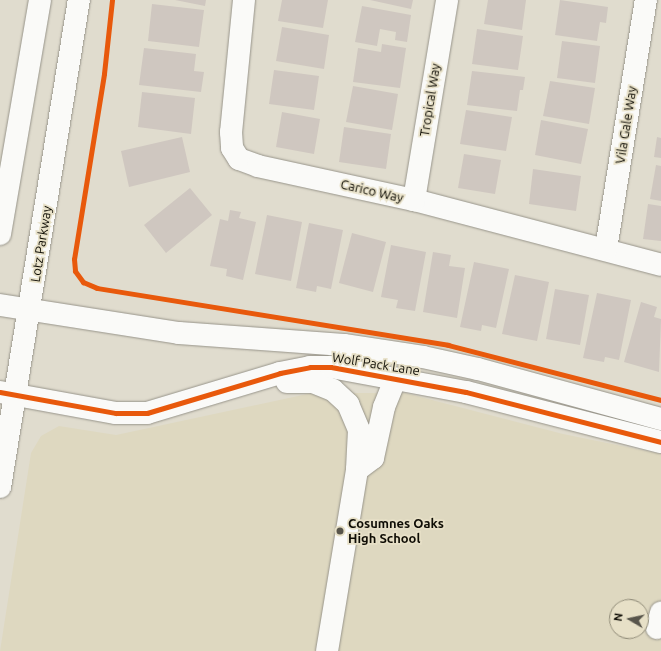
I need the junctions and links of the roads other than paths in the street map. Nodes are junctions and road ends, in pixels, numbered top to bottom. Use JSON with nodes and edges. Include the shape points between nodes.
{"nodes":[{"id":1,"x":40,"y":0,"type":"edge"},
{"id":2,"x":79,"y":0,"type":"edge"},
{"id":3,"x":244,"y":0,"type":"edge"},
{"id":4,"x":447,"y":0,"type":"edge"},
{"id":5,"x":646,"y":0,"type":"edge"},
{"id":6,"x":414,"y":200,"type":"junction"},
{"id":7,"x":0,"y":234,"type":"edge"},
{"id":8,"x":606,"y":249,"type":"junction"},
{"id":9,"x":661,"y":265,"type":"edge"},
{"id":10,"x":0,"y":305,"type":"edge"},
{"id":11,"x":31,"y":310,"type":"junction"},
{"id":12,"x":396,"y":378,"type":"junction"},
{"id":13,"x":8,"y":393,"type":"edge"},
{"id":14,"x":163,"y":410,"type":"junction"},
{"id":15,"x":661,"y":419,"type":"edge"},
{"id":16,"x":661,"y":442,"type":"edge"},
{"id":17,"x":357,"y":470,"type":"junction"},
{"id":18,"x":0,"y":487,"type":"edge"},
{"id":19,"x":327,"y":651,"type":"edge"}],
"edges":[{"from":1,"to":7,"type":"street"},
{"from":2,"to":11,"type":"street","name":"Lotz Parkway"},
{"from":3,"to":6,"type":"street","name":"Carico Way","via":[[231,132],[232,148],[239,159],[258,166]]},
{"from":4,"to":6,"type":"street","name":"Tropical Way"},
{"from":5,"to":8,"type":"street","name":"Vila Gale Way"},
{"from":6,"to":8,"type":"street","name":"Carico Way"},
{"from":8,"to":9,"type":"street","name":"Carico Way"},
{"from":10,"to":11,"type":"street","name":"Wolf Pack Lane"},
{"from":11,"to":13,"type":"street","name":"Lotz Parkway"},
{"from":11,"to":15,"type":"street","name":"Wolf Pack Lane","via":[[186,334],[308,342],[399,353],[478,369]]},
{"from":12,"to":14,"type":"street","name":"Wolf Pack Lane","via":[[331,367],[295,369]]},
{"from":12,"to":16,"type":"street","name":"Wolf Pack Lane","via":[[466,392]]},
{"from":12,"to":17,"type":"street","via":[[384,407],[373,458]]},
{"from":13,"to":14,"type":"street","name":"Wolf Pack Lane","via":[[116,413]]},
{"from":13,"to":18,"type":"street","name":"Lotz Parkway"},
{"from":14,"to":17,"type":"street","via":[[292,381],[313,382],[341,396],[354,414],[359,430]]},
{"from":17,"to":19,"type":"street"}]}
